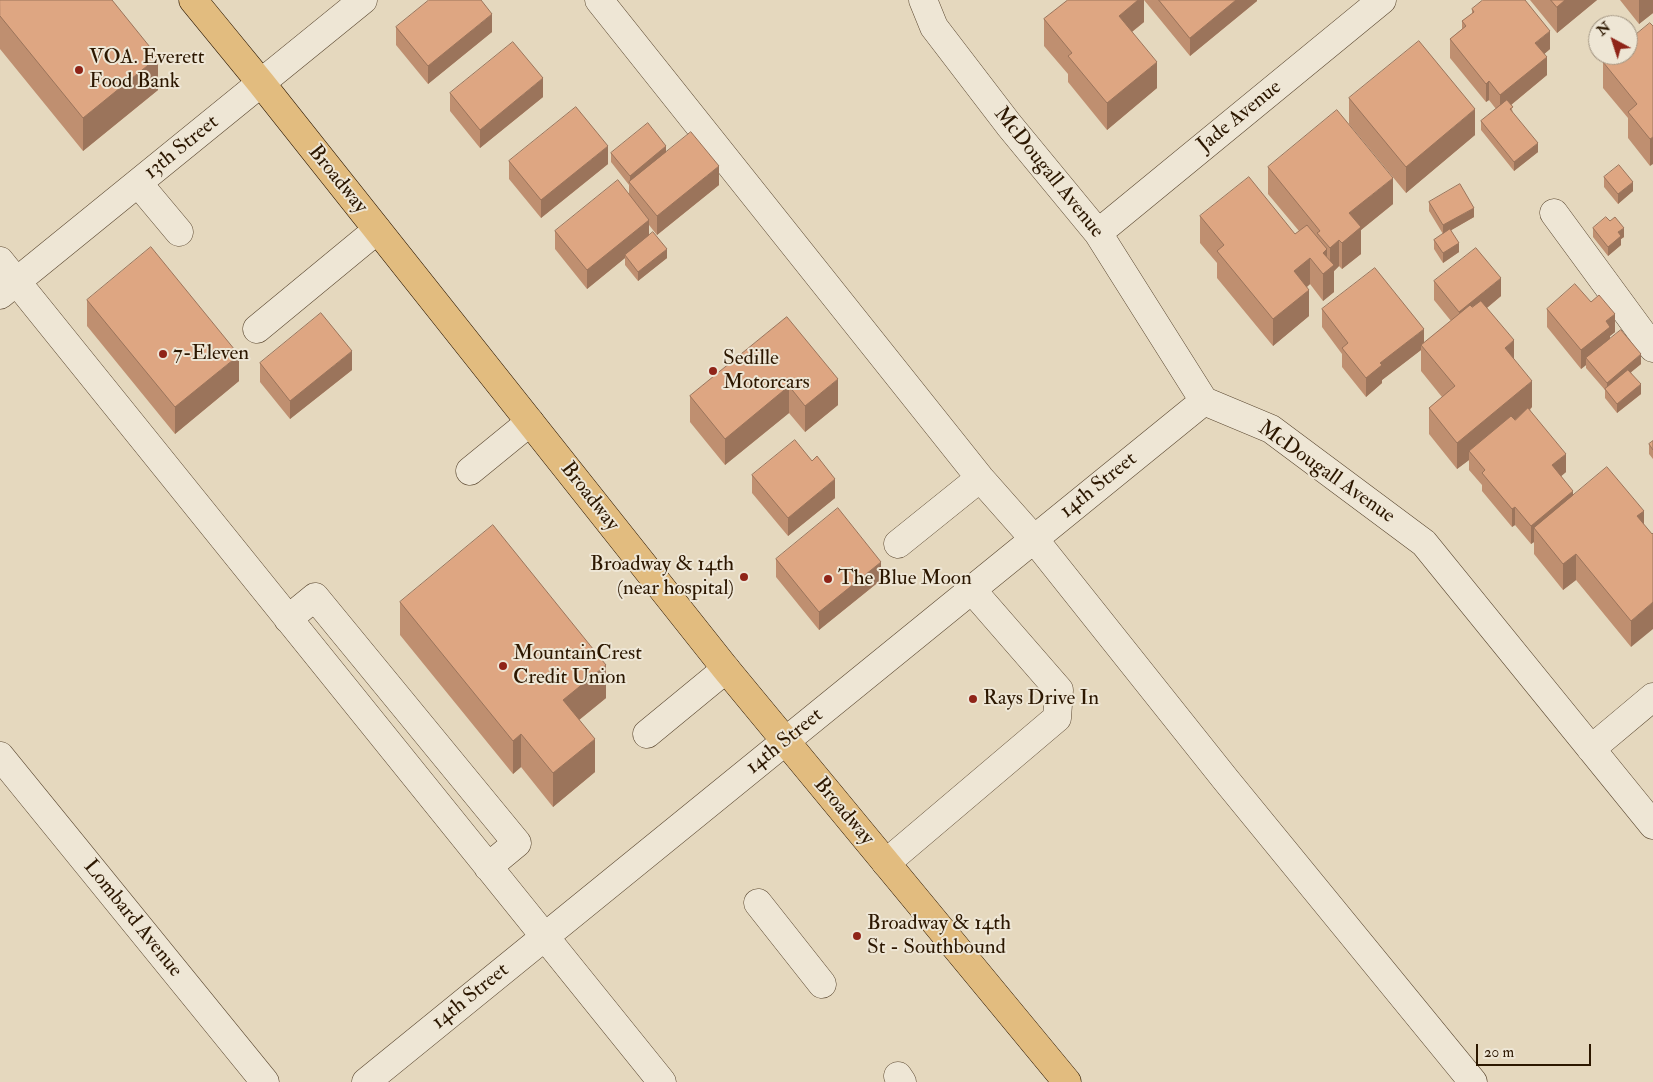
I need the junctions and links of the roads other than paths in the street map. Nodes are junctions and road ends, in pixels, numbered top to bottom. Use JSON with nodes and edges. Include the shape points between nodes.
{"nodes":[{"id":1,"x":193,"y":0,"type":"edge"},
{"id":2,"x":363,"y":0,"type":"edge"},
{"id":3,"x":598,"y":0,"type":"edge"},
{"id":4,"x":923,"y":0,"type":"edge"},
{"id":5,"x":1382,"y":0,"type":"edge"},
{"id":6,"x":261,"y":84,"type":"junction"},
{"id":7,"x":138,"y":183,"type":"junction"},
{"id":8,"x":1554,"y":213,"type":"dead end"},
{"id":9,"x":377,"y":230,"type":"junction"},
{"id":10,"x":179,"y":232,"type":"dead end"},
{"id":11,"x":1098,"y":233,"type":"junction"},
{"id":12,"x":5,"y":280,"type":"edge"},
{"id":13,"x":258,"y":329,"type":"dead end"},
{"id":14,"x":1653,"y":348,"type":"edge"},
{"id":15,"x":1204,"y":401,"type":"junction"},
{"id":16,"x":530,"y":422,"type":"junction"},
{"id":17,"x":470,"y":470,"type":"dead end"},
{"id":18,"x":980,"y":478,"type":"junction"},
{"id":19,"x":1034,"y":539,"type":"junction"},
{"id":20,"x":898,"y":544,"type":"dead end"},
{"id":21,"x":972,"y":590,"type":"junction"},
{"id":22,"x":288,"y":619,"type":"junction"},
{"id":23,"x":726,"y":669,"type":"junction"},
{"id":24,"x":1653,"y":697,"type":"edge"},
{"id":25,"x":647,"y":734,"type":"dead end"},
{"id":26,"x":785,"y":742,"type":"junction"},
{"id":27,"x":1591,"y":749,"type":"junction"},
{"id":28,"x":0,"y":756,"type":"edge"},
{"id":29,"x":1653,"y":825,"type":"edge"},
{"id":30,"x":886,"y":863,"type":"junction"},
{"id":31,"x":488,"y":868,"type":"junction"},
{"id":32,"x":758,"y":903,"type":"dead end"},
{"id":33,"x":545,"y":937,"type":"junction"},
{"id":34,"x":822,"y":984,"type":"dead end"},
{"id":35,"x":1065,"y":1081,"type":"edge"},
{"id":36,"x":265,"y":1082,"type":"edge"},
{"id":37,"x":366,"y":1082,"type":"edge"},
{"id":38,"x":662,"y":1082,"type":"edge"},
{"id":39,"x":1473,"y":1082,"type":"edge"}],
"edges":[{"from":1,"to":6,"type":"main road","name":"Broadway"},
{"from":2,"to":6,"type":"street","name":"13th Street"},
{"from":3,"to":18,"type":"street"},
{"from":4,"to":11,"type":"street","name":"McDougall Avenue","via":[[934,27]]},
{"from":5,"to":11,"type":"street","name":"Jade Avenue"},
{"from":6,"to":7,"type":"street","name":"13th Street"},
{"from":6,"to":9,"type":"main road","name":"Broadway"},
{"from":7,"to":10,"type":"street"},
{"from":7,"to":12,"type":"street","name":"13th Street"},
{"from":8,"to":14,"type":"street"},
{"from":9,"to":13,"type":"street"},
{"from":9,"to":16,"type":"main road","name":"Broadway"},
{"from":11,"to":15,"type":"street","name":"McDougall Avenue"},
{"from":12,"to":22,"type":"street"},
{"from":15,"to":19,"type":"street","name":"14th Street"},
{"from":15,"to":27,"type":"street","name":"McDougall Avenue","via":[[1271,429],[1424,543]]},
{"from":16,"to":17,"type":"street"},
{"from":16,"to":23,"type":"main road","name":"Broadway"},
{"from":18,"to":19,"type":"street"},
{"from":18,"to":20,"type":"street"},
{"from":19,"to":21,"type":"street","name":"14th Street"},
{"from":19,"to":39,"type":"street","via":[[1232,788]]},
{"from":21,"to":26,"type":"street","name":"14th Street"},
{"from":21,"to":30,"type":"street","via":[[1059,690],[1057,718]]},
{"from":22,"to":31,"type":"street"},
{"from":22,"to":31,"type":"street","via":[[315,597],[516,843]]},
{"from":23,"to":25,"type":"street"},
{"from":23,"to":26,"type":"main road","name":"Broadway"},
{"from":24,"to":27,"type":"street"},
{"from":26,"to":30,"type":"main road","name":"Broadway"},
{"from":26,"to":33,"type":"street","name":"14th Street"},
{"from":27,"to":29,"type":"street","name":"McDougall Avenue"},
{"from":28,"to":36,"type":"street","name":"Lombard Avenue"},
{"from":30,"to":35,"type":"main road","name":"Broadway"},
{"from":31,"to":33,"type":"street"},
{"from":32,"to":34,"type":"street"},
{"from":33,"to":37,"type":"street","name":"14th Street"},
{"from":33,"to":38,"type":"street"}]}
